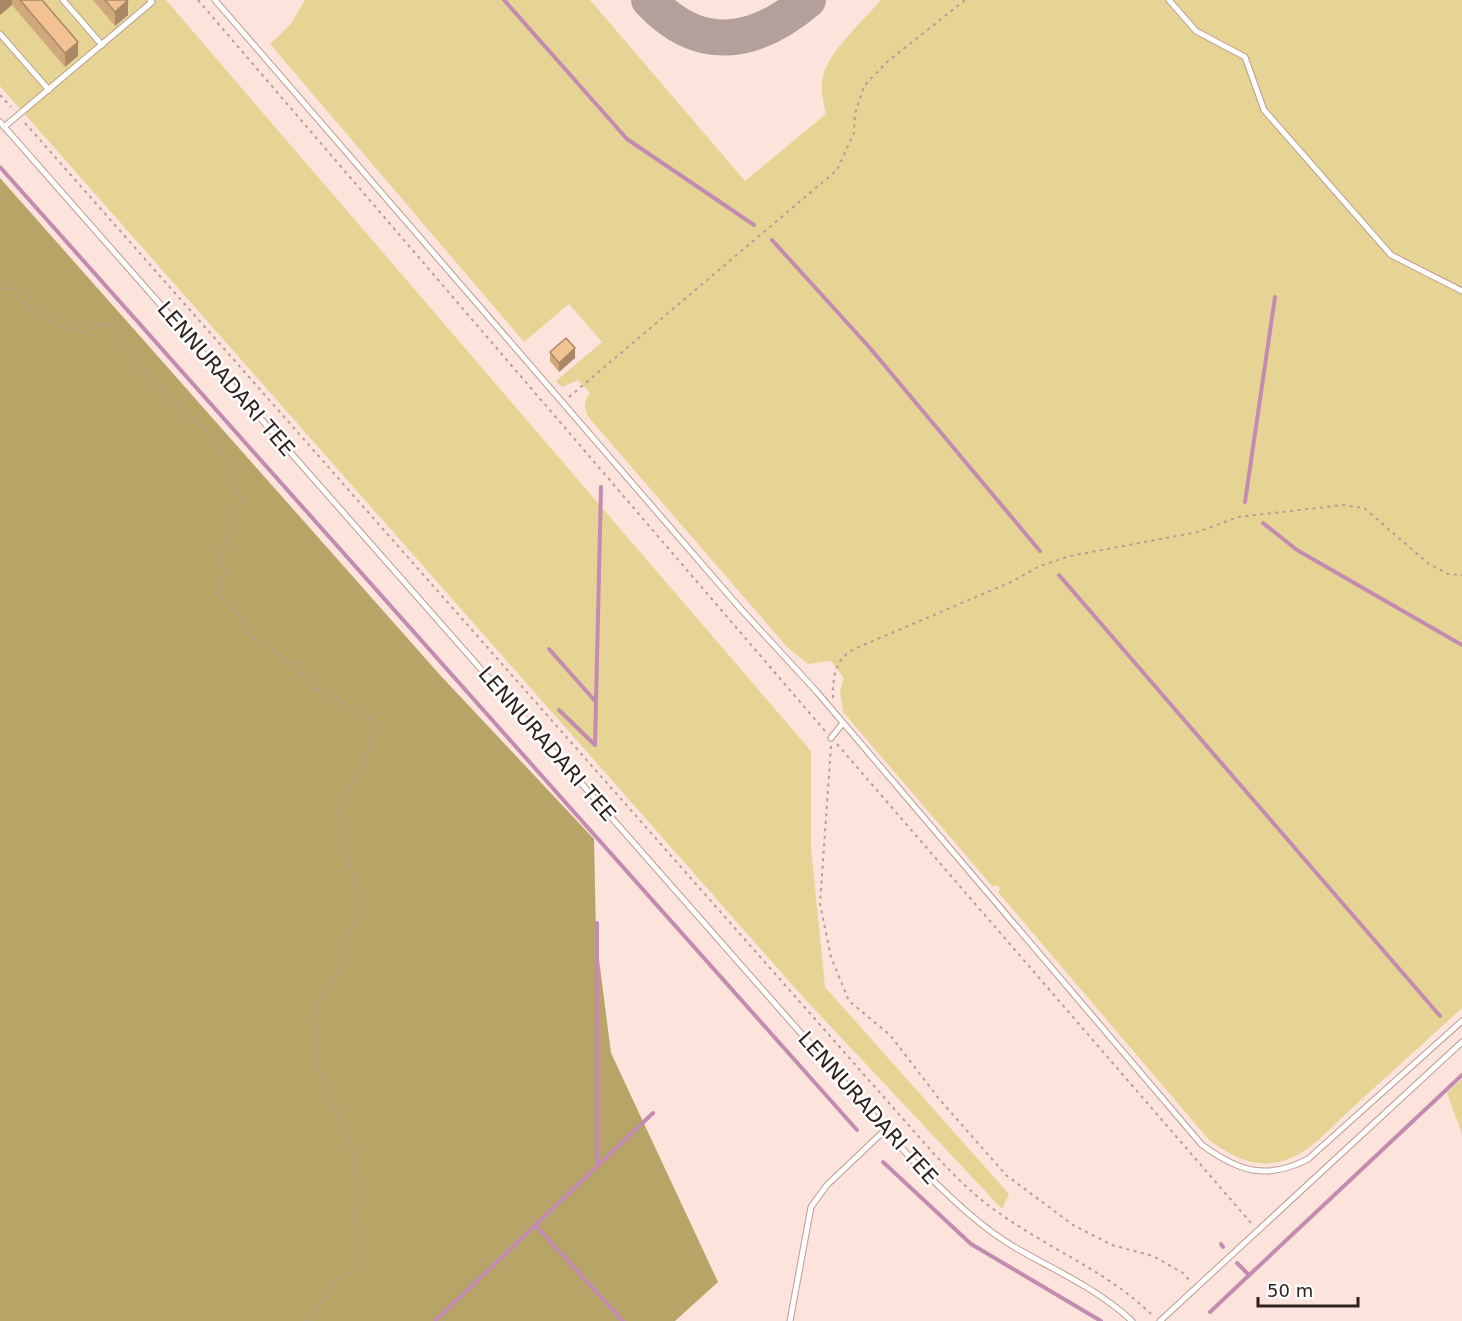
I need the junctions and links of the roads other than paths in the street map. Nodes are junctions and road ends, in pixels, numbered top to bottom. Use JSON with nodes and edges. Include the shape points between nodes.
{"nodes":[{"id":1,"x":63,"y":0,"type":"edge"},
{"id":2,"x":150,"y":0,"type":"edge"},
{"id":3,"x":215,"y":0,"type":"edge"},
{"id":4,"x":1169,"y":0,"type":"edge"},
{"id":5,"x":0,"y":34,"type":"edge"},
{"id":6,"x":102,"y":45,"type":"junction"},
{"id":7,"x":49,"y":90,"type":"junction"},
{"id":8,"x":2,"y":125,"type":"edge"},
{"id":9,"x":1462,"y":291,"type":"edge"},
{"id":10,"x":843,"y":723,"type":"junction"},
{"id":11,"x":831,"y":738,"type":"road end"},
{"id":12,"x":1462,"y":1021,"type":"edge"},
{"id":13,"x":1462,"y":1042,"type":"edge"},
{"id":14,"x":885,"y":1130,"type":"junction"},
{"id":15,"x":790,"y":1321,"type":"edge"},
{"id":16,"x":1132,"y":1321,"type":"edge"},
{"id":17,"x":1159,"y":1321,"type":"edge"}],
"edges":[{"from":1,"to":6,"type":"lane"},
{"from":2,"to":6,"type":"lane"},
{"from":3,"to":10,"type":"lane","via":[[739,608]]},
{"from":4,"to":9,"type":"lane","via":[[1196,31],[1245,57],[1264,110],[1391,255]]},
{"from":5,"to":7,"type":"lane"},
{"from":6,"to":7,"type":"lane"},
{"from":7,"to":8,"type":"lane"},
{"from":8,"to":14,"type":"lane","name":"LENNURADARI TEE"},
{"from":10,"to":11,"type":"lane"},
{"from":10,"to":12,"type":"lane","via":[[1202,1145],[1231,1165],[1269,1171],[1290,1169],[1308,1159]]},
{"from":13,"to":17,"type":"lane"},
{"from":14,"to":15,"type":"lane","via":[[827,1185],[811,1207]]},
{"from":14,"to":16,"type":"lane","name":"LENNURADARI TEE","via":[[964,1210],[1015,1247],[1100,1295]]}]}
